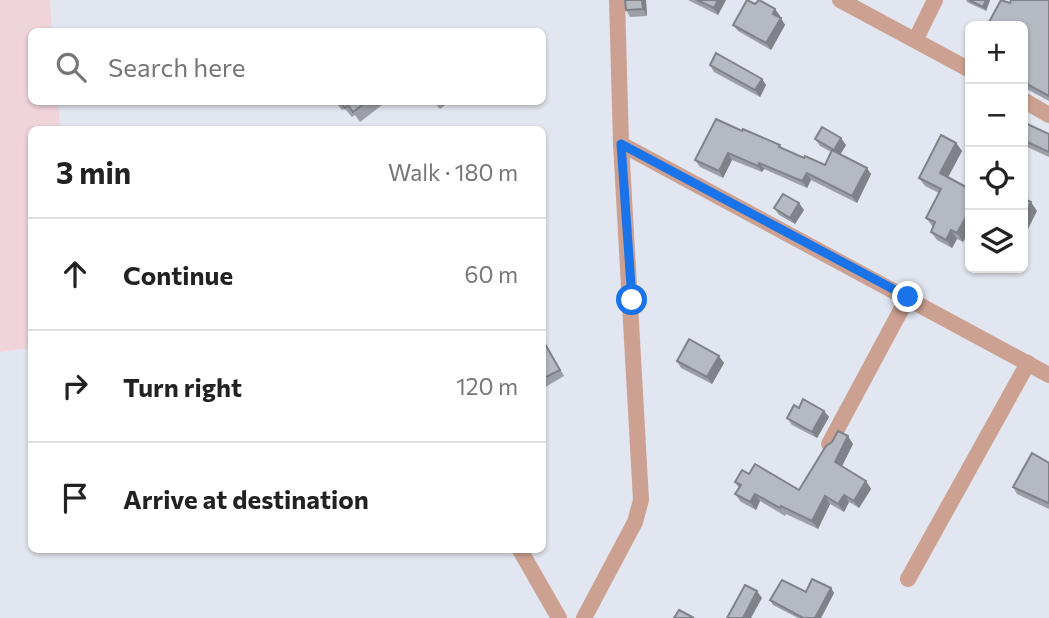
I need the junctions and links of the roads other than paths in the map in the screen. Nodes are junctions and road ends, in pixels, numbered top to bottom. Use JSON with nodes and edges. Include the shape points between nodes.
{"nodes":[{"id":1,"x":617,"y":0,"type":"edge"},
{"id":2,"x":840,"y":0,"type":"edge"},
{"id":3,"x":934,"y":0,"type":"edge"},
{"id":4,"x":916,"y":39,"type":"junction"},
{"id":5,"x":965,"y":67,"type":"edge"},
{"id":6,"x":1028,"y":103,"type":"edge"},
{"id":7,"x":1049,"y":115,"type":"edge"},
{"id":8,"x":621,"y":144,"type":"junction"},
{"id":9,"x":908,"y":297,"type":"junction"},
{"id":10,"x":1028,"y":363,"type":"junction"},
{"id":11,"x":1049,"y":375,"type":"edge"},
{"id":12,"x":828,"y":444,"type":"edge"},
{"id":13,"x":522,"y":553,"type":"edge"},
{"id":14,"x":908,"y":579,"type":"dead end"},
{"id":15,"x":559,"y":618,"type":"edge"},
{"id":16,"x":584,"y":618,"type":"edge"}],
"edges":[{"from":1,"to":8,"type":"street"},
{"from":2,"to":4,"type":"street"},
{"from":3,"to":4,"type":"street"},
{"from":4,"to":5,"type":"street"},
{"from":6,"to":7,"type":"street"},
{"from":8,"to":9,"type":"street"},
{"from":8,"to":16,"type":"street","via":[[641,500],[635,522]]},
{"from":9,"to":10,"type":"street"},
{"from":9,"to":12,"type":"street"},
{"from":10,"to":11,"type":"street"},
{"from":10,"to":14,"type":"street"},
{"from":13,"to":15,"type":"street"}]}
